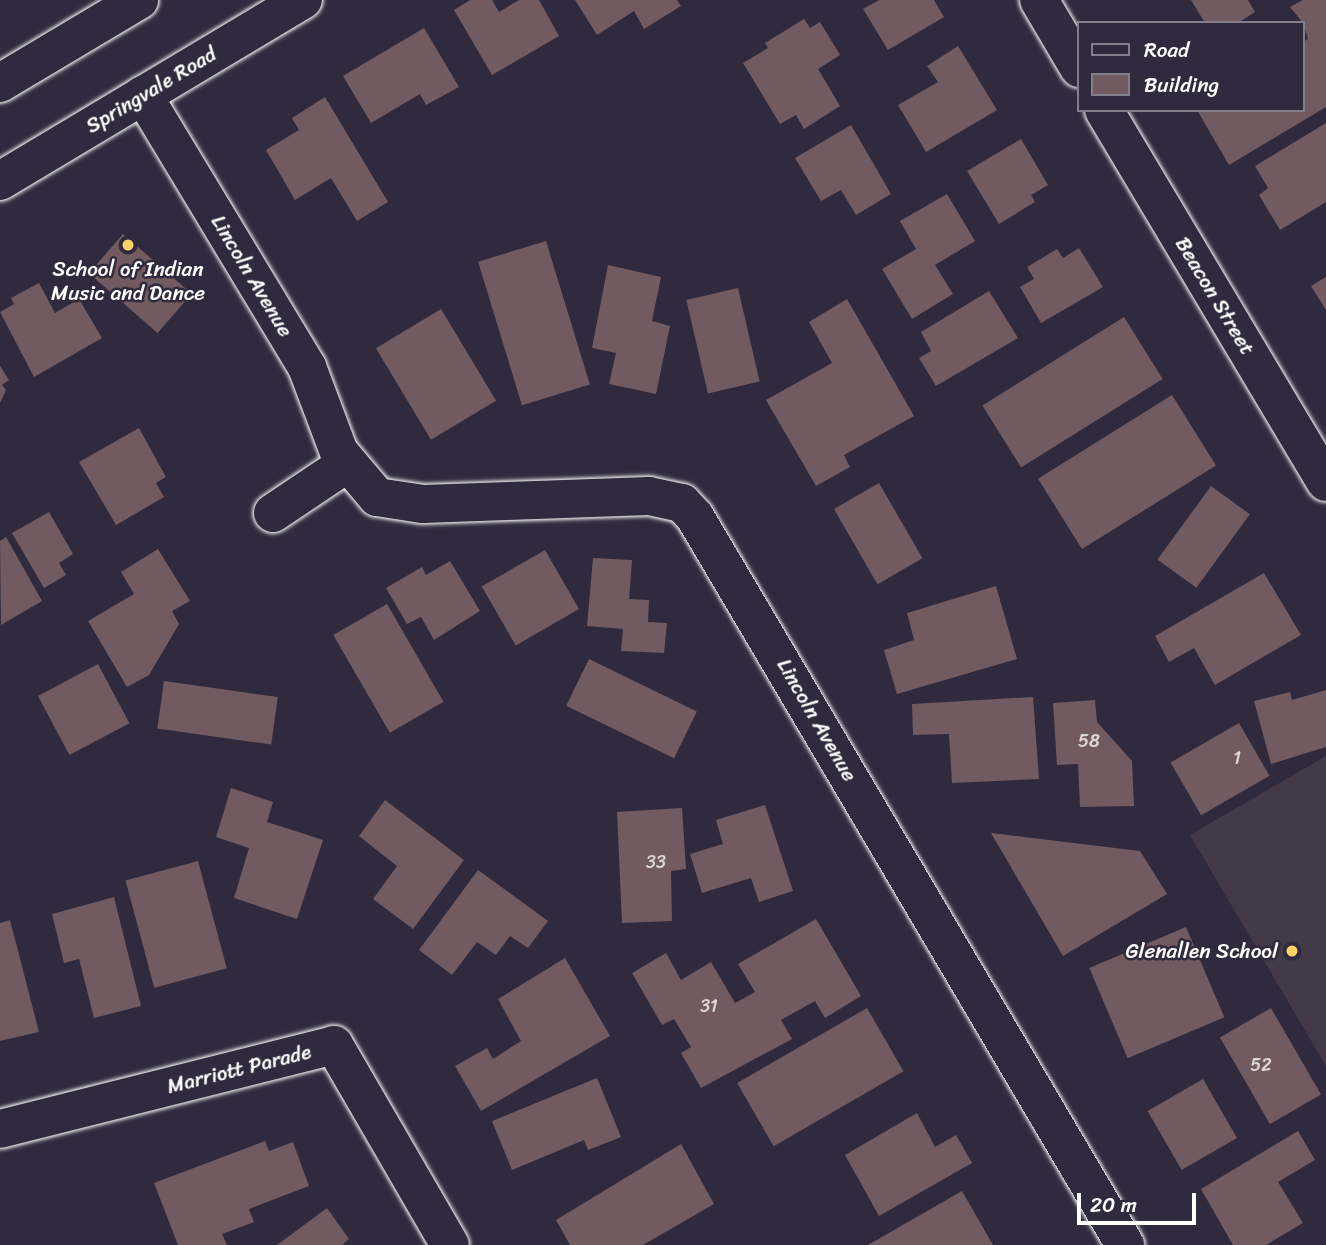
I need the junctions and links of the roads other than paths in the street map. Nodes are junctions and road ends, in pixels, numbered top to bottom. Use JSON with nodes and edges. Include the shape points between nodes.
{"nodes":[{"id":1,"x":139,"y":0,"type":"edge"},
{"id":2,"x":303,"y":0,"type":"edge"},
{"id":3,"x":1039,"y":0,"type":"edge"},
{"id":4,"x":1078,"y":66,"type":"edge"},
{"id":5,"x":0,"y":83,"type":"edge"},
{"id":6,"x":143,"y":95,"type":"junction"},
{"id":7,"x":1105,"y":112,"type":"edge"},
{"id":8,"x":0,"y":181,"type":"edge"},
{"id":9,"x":346,"y":464,"type":"junction"},
{"id":10,"x":1326,"y":482,"type":"edge"},
{"id":11,"x":272,"y":513,"type":"dead end"},
{"id":12,"x":0,"y":1129,"type":"edge"},
{"id":13,"x":450,"y":1245,"type":"edge"},
{"id":14,"x":1125,"y":1245,"type":"edge"}],
"edges":[{"from":1,"to":5,"type":"main road"},
{"from":2,"to":6,"type":"main road","name":"Springvale Road"},
{"from":3,"to":4,"type":"main road"},
{"from":6,"to":8,"type":"main road","name":"Springvale Road"},
{"from":6,"to":9,"type":"main road","name":"Lincoln Avenue","via":[[307,367]]},
{"from":7,"to":10,"type":"main road","name":"Beacon Street"},
{"from":9,"to":11,"type":"main road"},
{"from":9,"to":14,"type":"main road","name":"Lincoln Avenue","via":[[377,497],[402,503],[615,495],[682,503],[731,575]]},
{"from":12,"to":13,"type":"main road","name":"Marriott Parade","via":[[334,1045]]}]}
